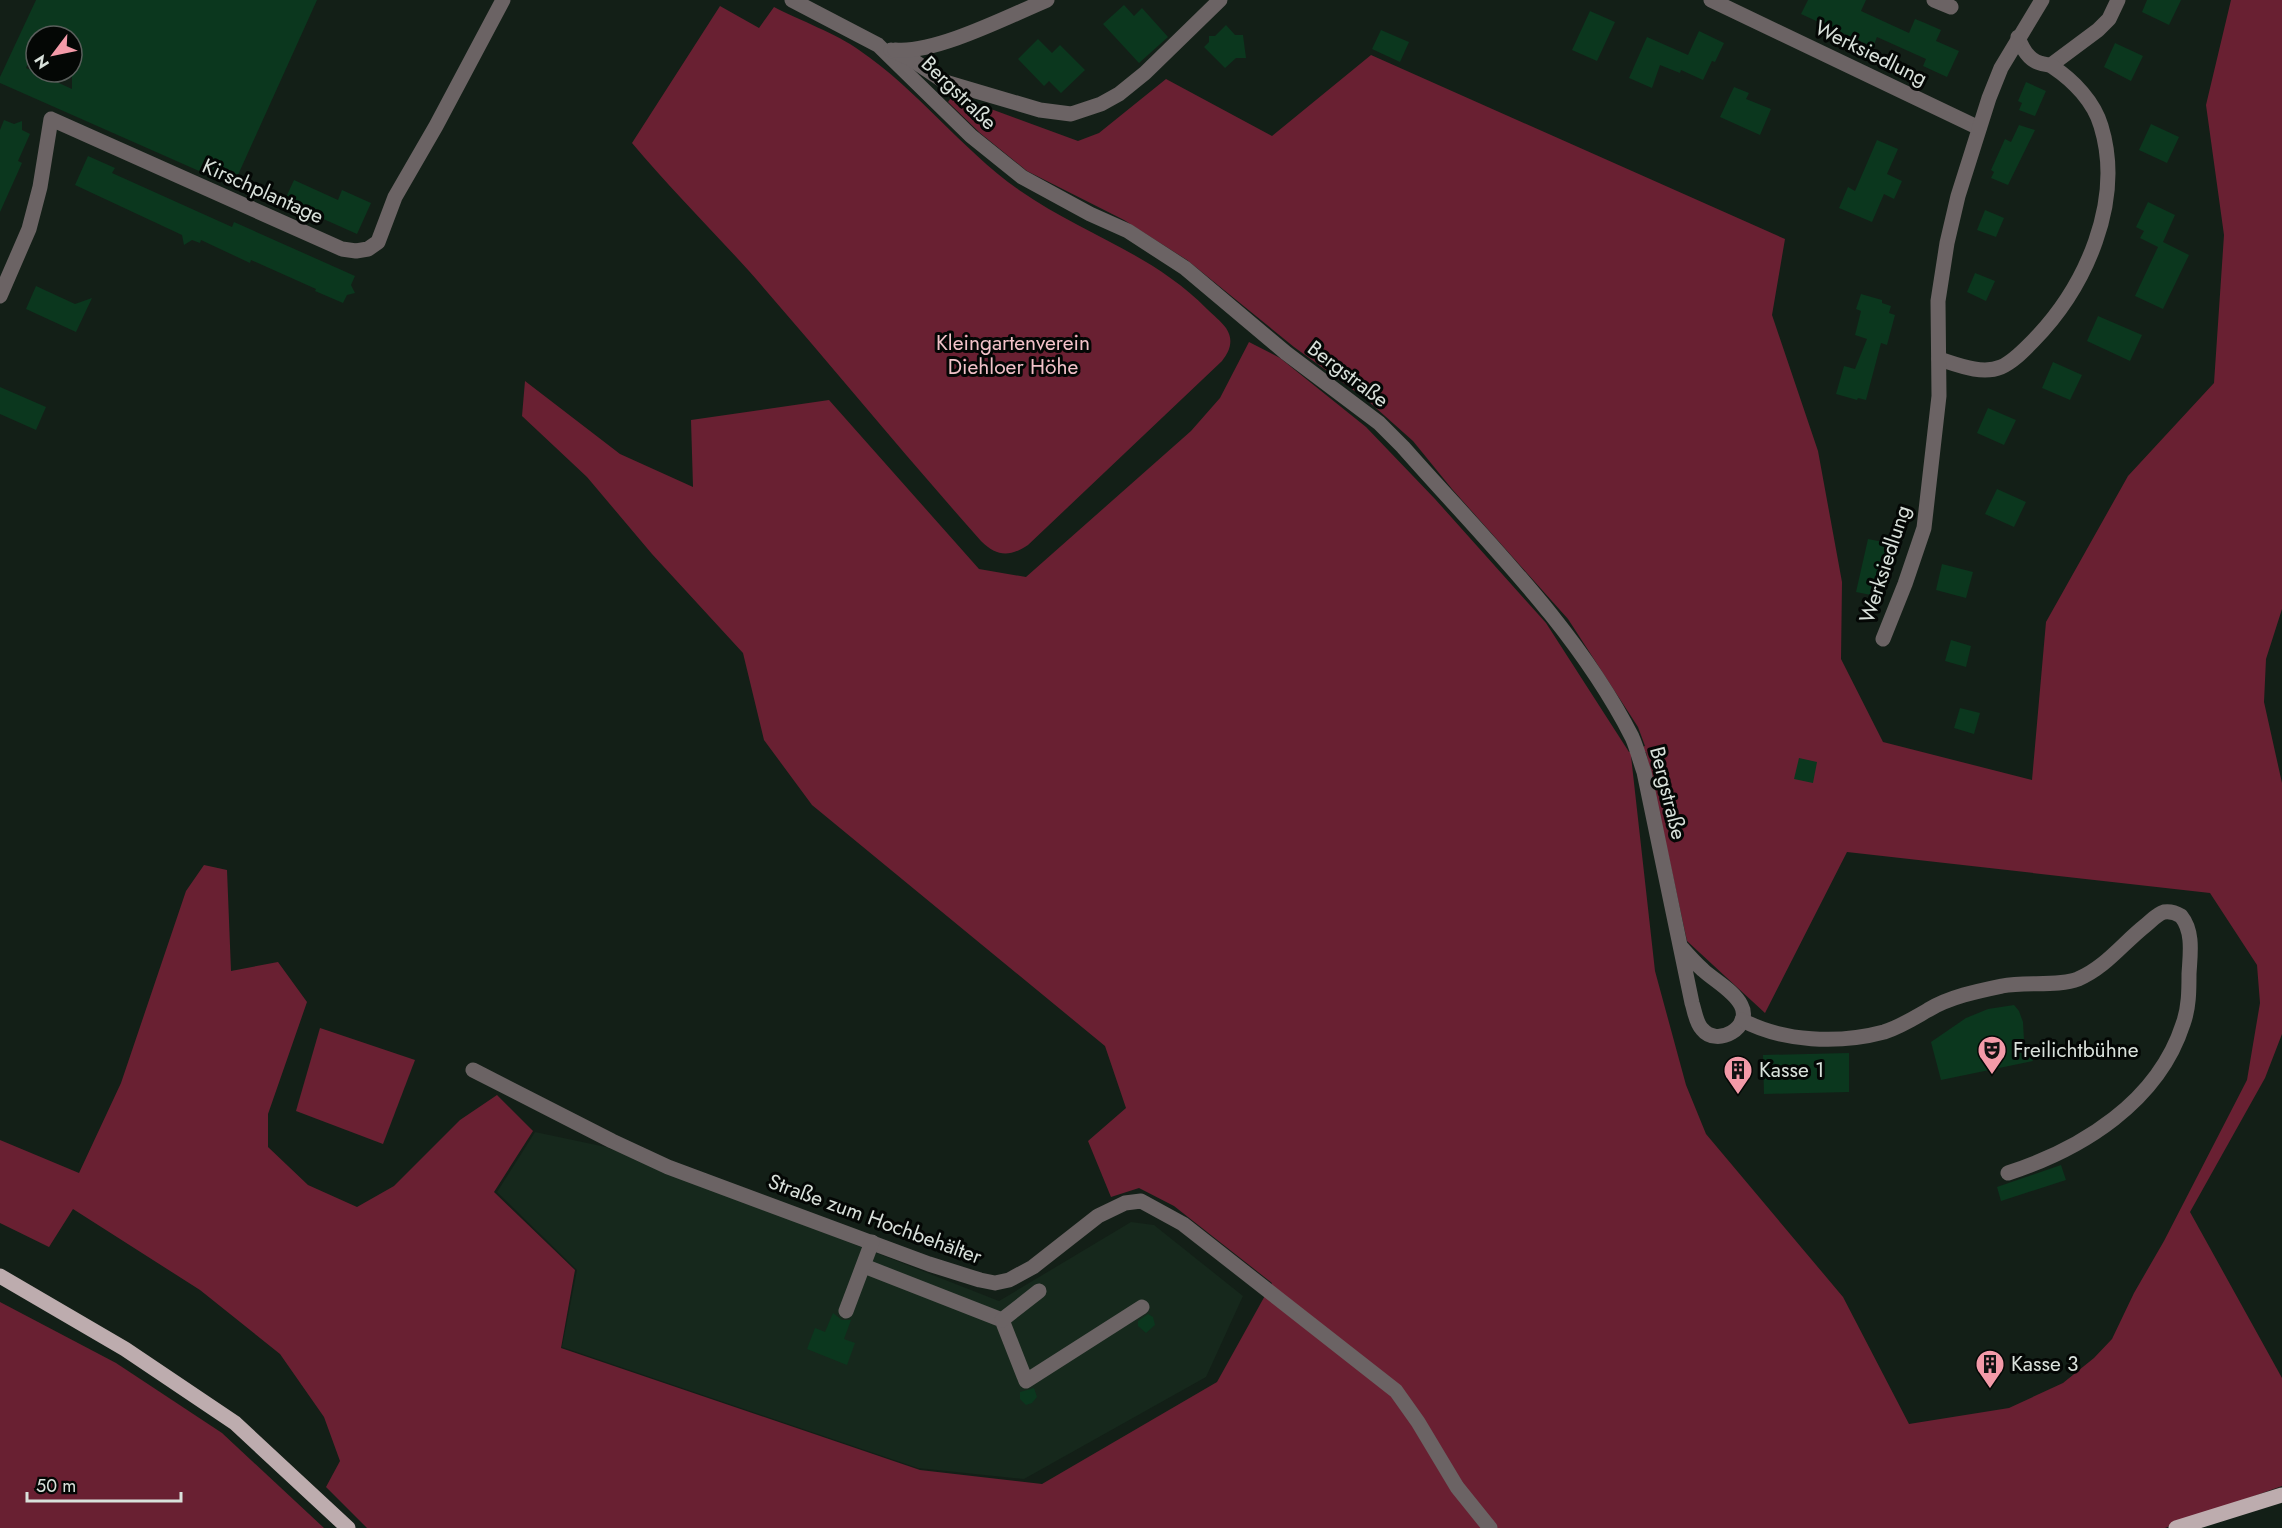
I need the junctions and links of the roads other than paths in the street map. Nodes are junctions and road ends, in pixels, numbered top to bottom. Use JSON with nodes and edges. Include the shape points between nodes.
{"nodes":[{"id":1,"x":503,"y":0,"type":"edge"},
{"id":2,"x":792,"y":0,"type":"edge"},
{"id":3,"x":1047,"y":0,"type":"edge"},
{"id":4,"x":1220,"y":0,"type":"edge"},
{"id":5,"x":1712,"y":0,"type":"edge"},
{"id":6,"x":1934,"y":0,"type":"edge"},
{"id":7,"x":2042,"y":0,"type":"edge"},
{"id":8,"x":2118,"y":0,"type":"edge"},
{"id":9,"x":1951,"y":7,"type":"dead end"},
{"id":10,"x":2018,"y":37,"type":"junction"},
{"id":11,"x":884,"y":48,"type":"junction"},
{"id":12,"x":2051,"y":65,"type":"junction"},
{"id":13,"x":1979,"y":128,"type":"junction"},
{"id":14,"x":0,"y":296,"type":"edge"},
{"id":15,"x":1939,"y":359,"type":"junction"},
{"id":16,"x":1883,"y":639,"type":"dead end"},
{"id":17,"x":1681,"y":947,"type":"junction"},
{"id":18,"x":1742,"y":1020,"type":"junction"},
{"id":19,"x":473,"y":1070,"type":"dead end"},
{"id":20,"x":2008,"y":1173,"type":"dead end"},
{"id":21,"x":872,"y":1242,"type":"junction"},
{"id":22,"x":864,"y":1266,"type":"junction"},
{"id":23,"x":0,"y":1276,"type":"edge"},
{"id":24,"x":1039,"y":1291,"type":"dead end"},
{"id":25,"x":1142,"y":1307,"type":"dead end"},
{"id":26,"x":846,"y":1311,"type":"dead end"},
{"id":27,"x":1002,"y":1320,"type":"junction"},
{"id":28,"x":2282,"y":1495,"type":"edge"},
{"id":29,"x":348,"y":1528,"type":"edge"},
{"id":30,"x":1490,"y":1528,"type":"edge"},
{"id":31,"x":2176,"y":1528,"type":"edge"}],
"edges":[{"from":1,"to":14,"type":"street","name":"Kirschplantage","via":[[395,197],[378,242],[368,249],[342,249],[51,119],[33,218]]},
{"from":2,"to":11,"type":"street","name":"Bergstraße"},
{"from":3,"to":11,"type":"street","via":[[948,41],[915,50]]},
{"from":4,"to":11,"type":"street","via":[[1119,94],[1071,114],[1040,110],[945,82],[911,59]]},
{"from":5,"to":13,"type":"street","name":"Werksiedlung"},
{"from":6,"to":9,"type":"street"},
{"from":7,"to":10,"type":"street","name":"Werksiedlung"},
{"from":8,"to":12,"type":"street","via":[[2109,20]]},
{"from":10,"to":12,"type":"street","via":[[2029,57]]},
{"from":10,"to":13,"type":"street","name":"Werksiedlung","via":[[2001,68]]},
{"from":11,"to":17,"type":"street","name":"Bergstraße","via":[[971,136],[1022,177],[1128,231],[1185,268],[1379,423],[1403,447],[1553,617],[1632,739],[1644,772]]},
{"from":12,"to":15,"type":"street","via":[[2086,97],[2101,125],[2108,159],[2108,193],[2098,234],[2059,310],[2008,363],[1991,370]]},
{"from":13,"to":15,"type":"street","name":"Werksiedlung","via":[[1958,195],[1941,273]]},
{"from":15,"to":16,"type":"street","name":"Werksiedlung","via":[[1938,407],[1924,528]]},
{"from":17,"to":18,"type":"street","via":[[1742,1005]]},
{"from":17,"to":18,"type":"street","name":"Bergstraße","via":[[1701,1029],[1715,1036],[1730,1035]]},
{"from":18,"to":20,"type":"street","via":[[1761,1030],[1807,1037],[1837,1039],[1885,1032],[1928,1009],[1967,995],[2020,983],[2077,979],[2106,962],[2157,916],[2169,912],[2181,916],[2189,931],[2188,1005],[2170,1055],[2155,1078],[2113,1119],[2074,1146]]},
{"from":19,"to":21,"type":"street","name":"Straße zum Hochbehälter","via":[[668,1167]]},
{"from":21,"to":22,"type":"street"},
{"from":21,"to":30,"type":"street","name":"Straße zum Hochbehälter","via":[[995,1283],[1033,1267],[1113,1208],[1141,1201],[1154,1206],[1183,1224],[1396,1391],[1457,1487]]},
{"from":22,"to":26,"type":"street"},
{"from":22,"to":27,"type":"street"},
{"from":23,"to":29,"type":"main road","via":[[125,1349],[235,1423]]},
{"from":24,"to":27,"type":"street"},
{"from":25,"to":27,"type":"street","via":[[1026,1381]]},
{"from":28,"to":31,"type":"main road"}]}
